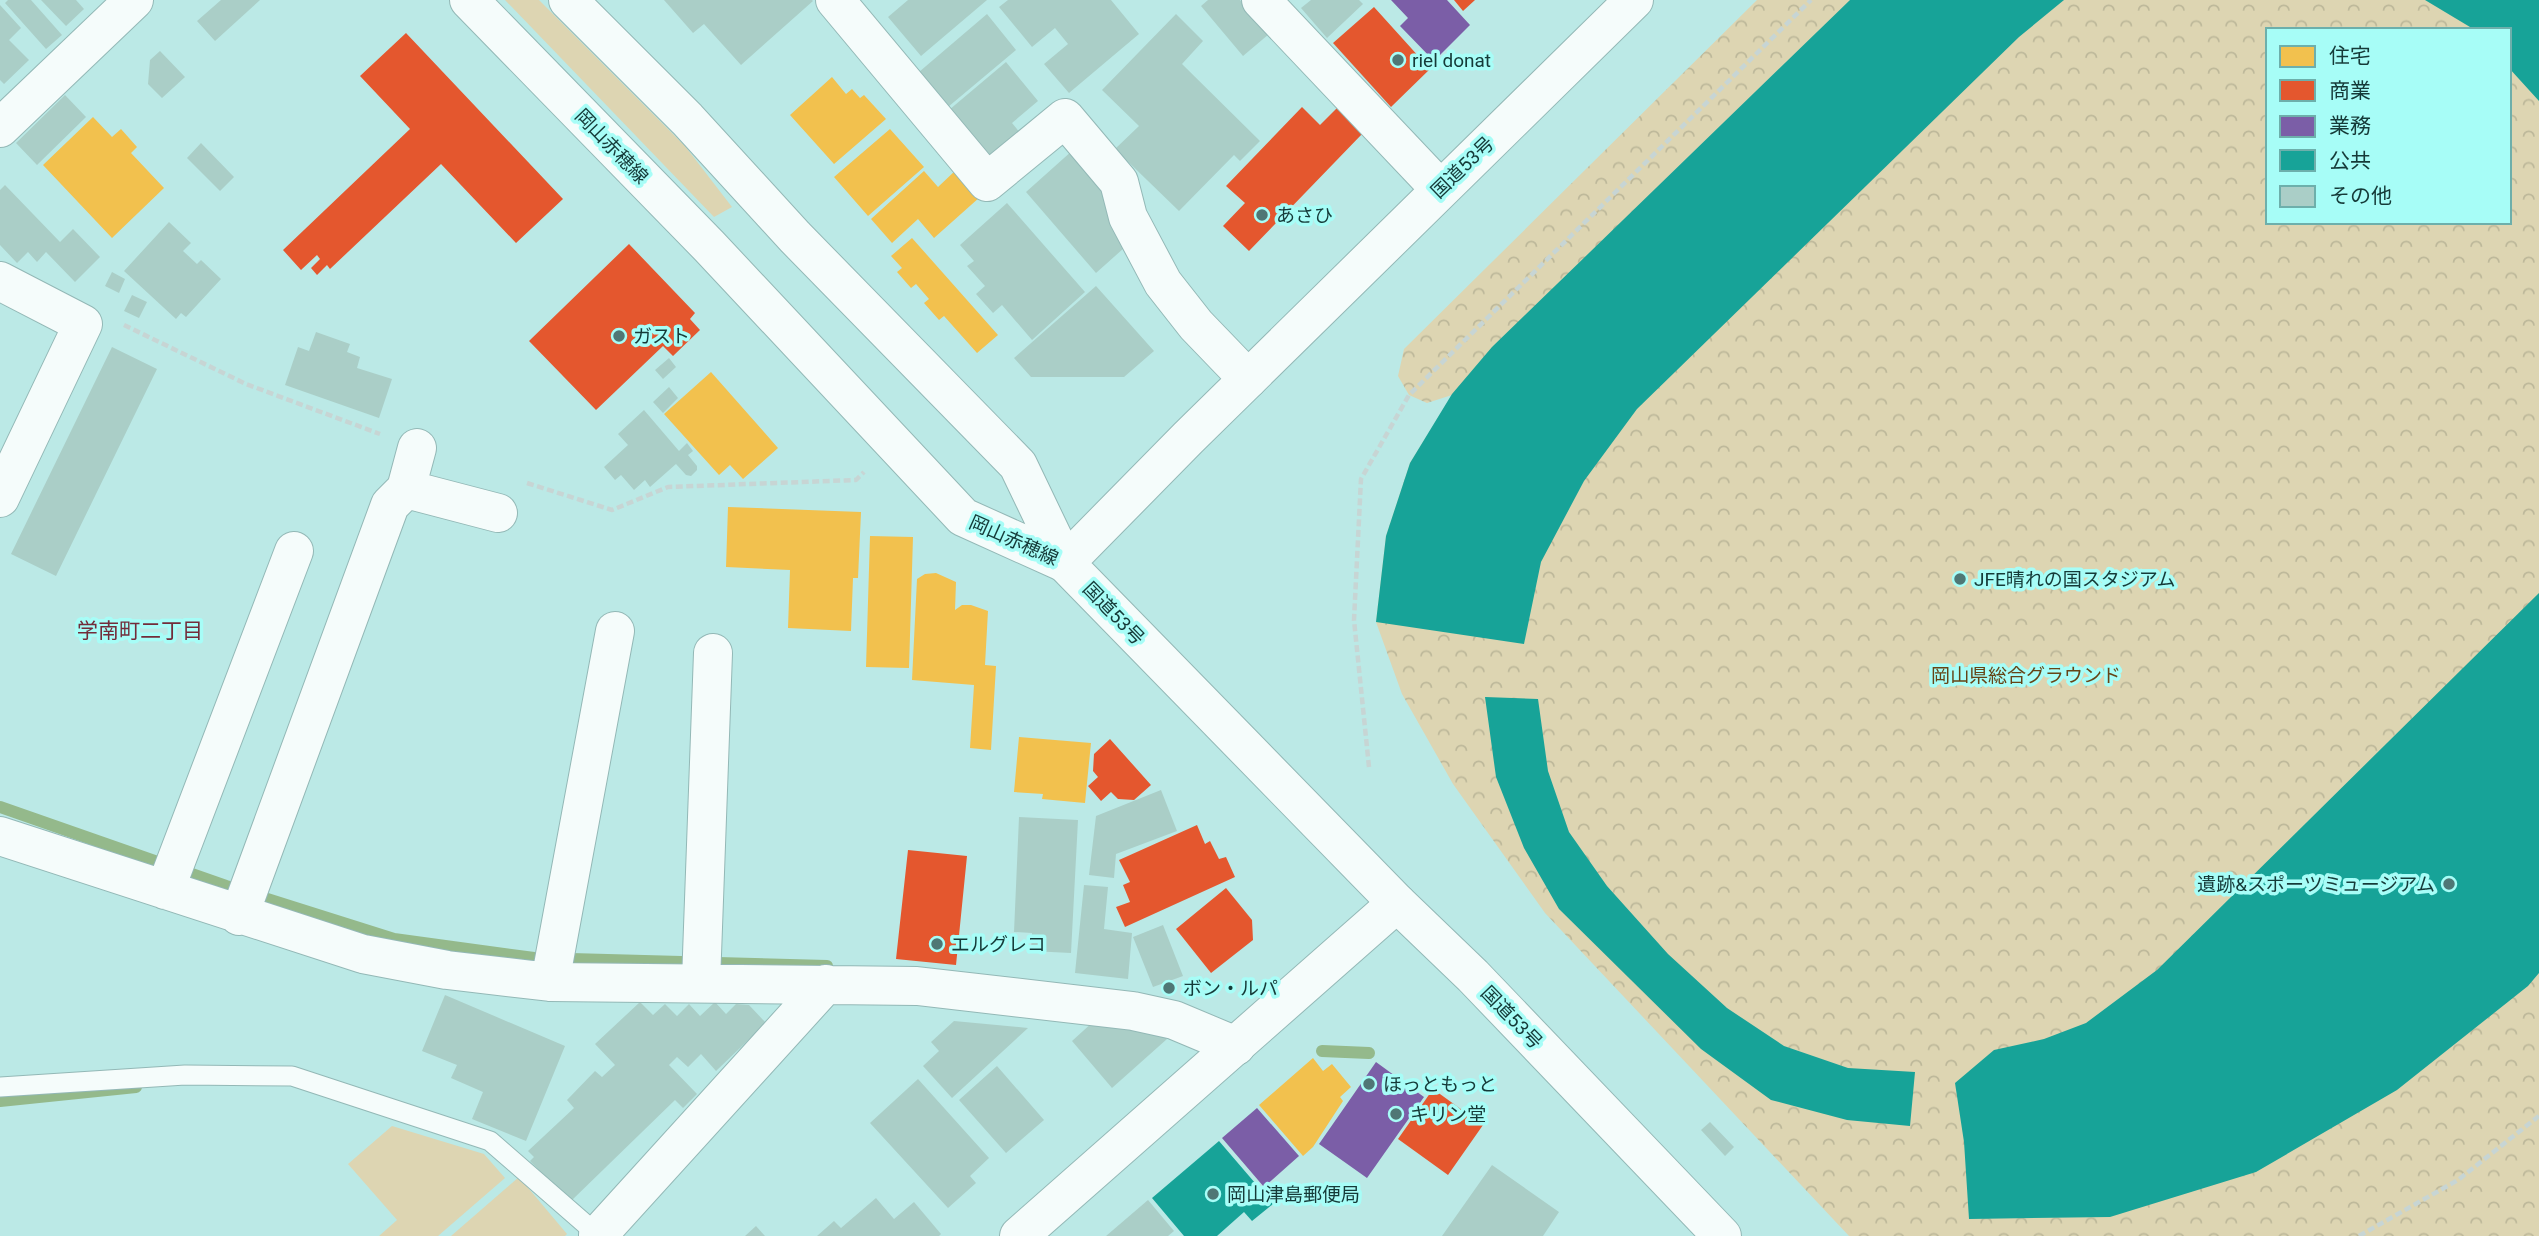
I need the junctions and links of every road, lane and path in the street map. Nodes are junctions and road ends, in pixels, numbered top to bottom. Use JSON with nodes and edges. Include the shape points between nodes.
{"nodes":[{"id":1,"x":134,"y":0,"type":"edge"},
{"id":2,"x":469,"y":0,"type":"edge"},
{"id":3,"x":568,"y":0,"type":"edge"},
{"id":4,"x":835,"y":0,"type":"edge"},
{"id":5,"x":1261,"y":0,"type":"edge"},
{"id":6,"x":1634,"y":0,"type":"edge"},
{"id":7,"x":1811,"y":0,"type":"edge"},
{"id":8,"x":0,"y":128,"type":"edge"},
{"id":9,"x":1440,"y":189,"type":"junction"},
{"id":10,"x":0,"y":281,"type":"edge"},
{"id":11,"x":83,"y":324,"type":"junction"},
{"id":12,"x":1248,"y":379,"type":"junction"},
{"id":13,"x":897,"y":444,"type":"junction"},
{"id":14,"x":417,"y":448,"type":"joint"},
{"id":15,"x":521,"y":481,"type":"dead end"},
{"id":16,"x":406,"y":489,"type":"junction"},
{"id":17,"x":0,"y":498,"type":"edge"},
{"id":18,"x":498,"y":513,"type":"dead end"},
{"id":19,"x":294,"y":551,"type":"dead end"},
{"id":20,"x":1065,"y":564,"type":"junction"},
{"id":21,"x":615,"y":631,"type":"dead end"},
{"id":22,"x":713,"y":653,"type":"dead end"},
{"id":23,"x":1369,"y":767,"type":"dead end"},
{"id":24,"x":0,"y":836,"type":"edge"},
{"id":25,"x":171,"y":874,"type":"junction"},
{"id":26,"x":244,"y":900,"type":"junction"},
{"id":27,"x":1397,"y":903,"type":"junction"},
{"id":28,"x":553,"y":967,"type":"junction"},
{"id":29,"x":702,"y":969,"type":"junction"},
{"id":30,"x":826,"y":984,"type":"junction"},
{"id":31,"x":1236,"y":1046,"type":"junction"},
{"id":32,"x":0,"y":1087,"type":"edge"},
{"id":33,"x":2539,"y":1116,"type":"edge"},
{"id":34,"x":1024,"y":1234,"type":"edge"},
{"id":35,"x":598,"y":1235,"type":"edge"},
{"id":36,"x":1722,"y":1236,"type":"edge"},
{"id":37,"x":2359,"y":1236,"type":"edge"}],
"edges":[{"from":1,"to":8,"type":"main road"},
{"from":2,"to":13,"type":"main road","name":"岡山赤穂線"},
{"from":3,"to":20,"type":"main road","name":"岡山赤穂線","via":[[1018,465]]},
{"from":4,"to":12,"type":"main road","via":[[988,182],[1065,118],[1119,182],[1128,217],[1163,283],[1196,326]]},
{"from":5,"to":9,"type":"main road"},
{"from":6,"to":9,"type":"main road","name":"国道53号"},
{"from":7,"to":23,"type":"path","via":[[1409,395],[1361,479],[1354,620]]},
{"from":9,"to":12,"type":"main road","name":"国道53号"},
{"from":10,"to":11,"type":"main road"},
{"from":11,"to":14,"type":"path","via":[[101,314],[246,384]]},
{"from":11,"to":17,"type":"main road"},
{"from":12,"to":20,"type":"main road","name":"国道53号"},
{"from":13,"to":15,"type":"path","via":[[856,480],[668,487],[612,510]]},
{"from":13,"to":20,"type":"main road","name":"岡山赤穂線","via":[[963,517]]},
{"from":14,"to":16,"type":"main road"},
{"from":16,"to":18,"type":"main road"},
{"from":16,"to":26,"type":"main road","via":[[390,505]]},
{"from":19,"to":25,"type":"main road"},
{"from":20,"to":27,"type":"main road","name":"国道53号"},
{"from":21,"to":28,"type":"main road"},
{"from":22,"to":29,"type":"main road"},
{"from":24,"to":25,"type":"main road"},
{"from":25,"to":26,"type":"main road"},
{"from":26,"to":28,"type":"main road","via":[[363,954],[447,970]]},
{"from":27,"to":31,"type":"main road"},
{"from":27,"to":36,"type":"main road","name":"国道53号"},
{"from":28,"to":29,"type":"main road"},
{"from":29,"to":30,"type":"main road"},
{"from":30,"to":31,"type":"main road","via":[[917,986],[1133,1011],[1174,1020]]},
{"from":30,"to":35,"type":"main road"},
{"from":31,"to":34,"type":"main road"},
{"from":32,"to":35,"type":"lane","via":[[185,1075],[292,1076],[490,1141]]},
{"from":33,"to":37,"type":"path","via":[[2458,1180]]}]}
